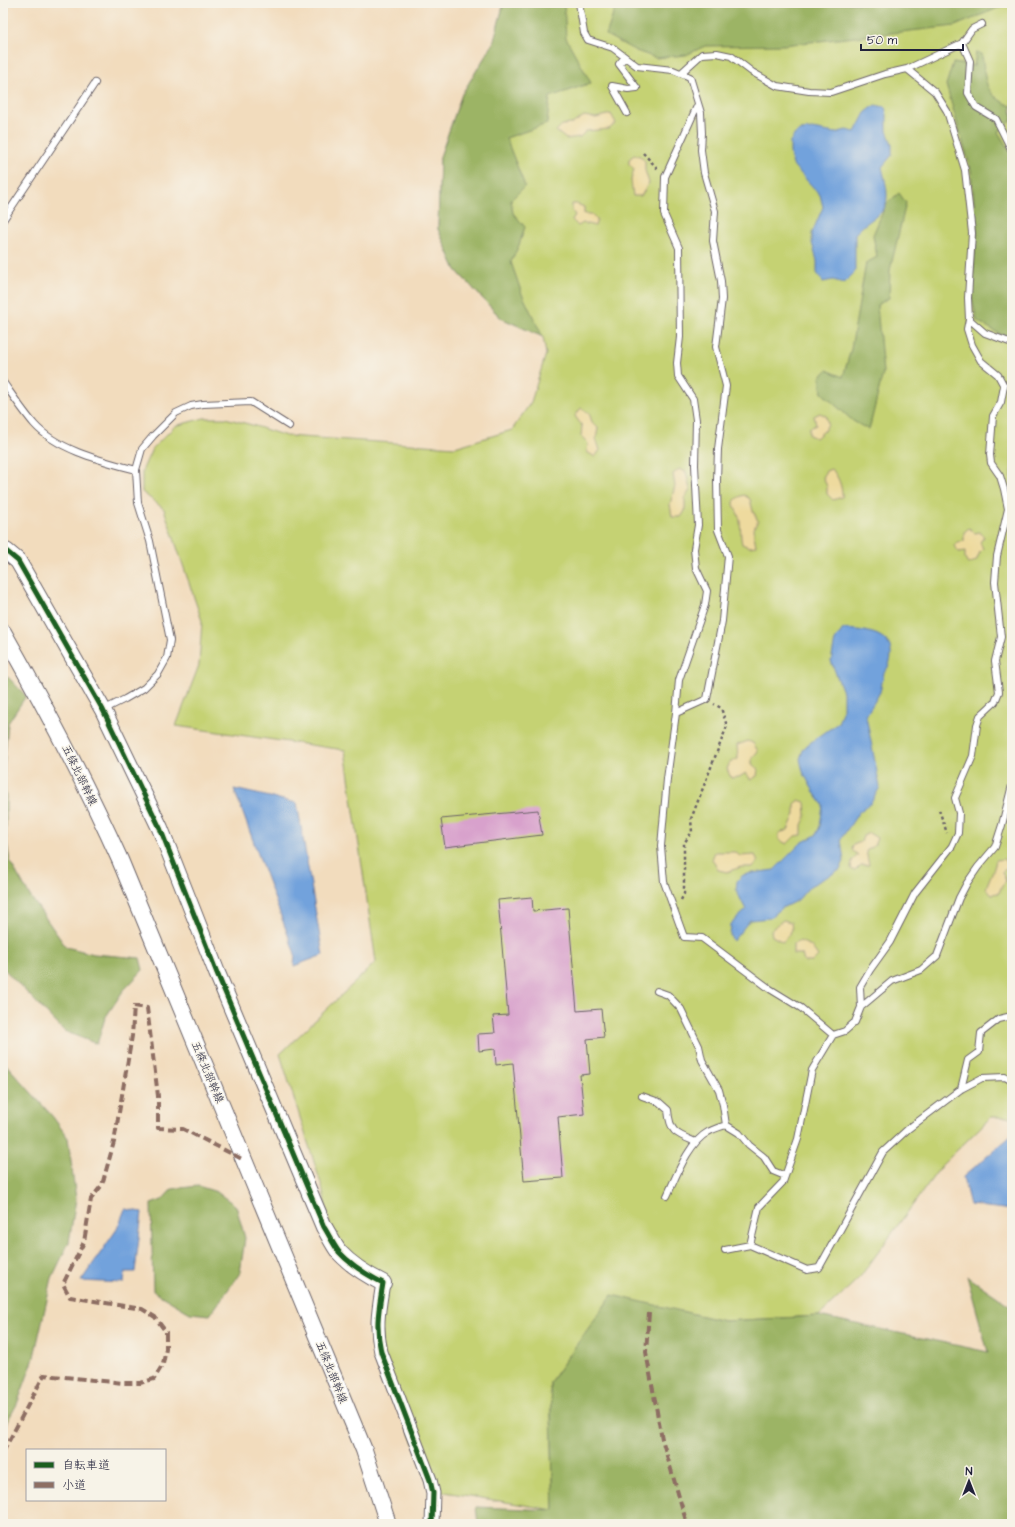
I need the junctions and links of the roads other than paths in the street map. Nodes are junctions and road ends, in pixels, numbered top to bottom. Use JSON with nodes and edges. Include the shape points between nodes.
{"nodes":[{"id":1,"x":579,"y":3,"type":"edge"},
{"id":2,"x":982,"y":24,"type":"dead end"},
{"id":3,"x":962,"y":43,"type":"junction"},
{"id":4,"x":625,"y":57,"type":"junction"},
{"id":5,"x":907,"y":69,"type":"junction"},
{"id":6,"x":681,"y":73,"type":"junction"},
{"id":7,"x":95,"y":83,"type":"dead end"},
{"id":8,"x":698,"y":104,"type":"junction"},
{"id":9,"x":627,"y":113,"type":"dead end"},
{"id":10,"x":1012,"y":151,"type":"edge"},
{"id":11,"x":3,"y":220,"type":"edge"},
{"id":12,"x":969,"y":319,"type":"junction"},
{"id":13,"x":1012,"y":343,"type":"edge"},
{"id":14,"x":3,"y":382,"type":"edge"},
{"id":15,"x":289,"y":426,"type":"dead end"},
{"id":16,"x":136,"y":470,"type":"junction"},
{"id":17,"x":3,"y":550,"type":"edge"},
{"id":18,"x":3,"y":632,"type":"edge"},
{"id":19,"x":103,"y":710,"type":"junction"},
{"id":20,"x":676,"y":713,"type":"junction"},
{"id":21,"x":1012,"y":785,"type":"edge"},
{"id":22,"x":657,"y":991,"type":"dead end"},
{"id":23,"x":861,"y":1007,"type":"junction"},
{"id":24,"x":1012,"y":1016,"type":"edge"},
{"id":25,"x":833,"y":1035,"type":"junction"},
{"id":26,"x":1012,"y":1081,"type":"edge"},
{"id":27,"x":961,"y":1089,"type":"junction"},
{"id":28,"x":642,"y":1096,"type":"dead end"},
{"id":29,"x":726,"y":1125,"type":"junction"},
{"id":30,"x":696,"y":1142,"type":"junction"},
{"id":31,"x":785,"y":1176,"type":"junction"},
{"id":32,"x":667,"y":1196,"type":"dead end"},
{"id":33,"x":750,"y":1244,"type":"junction"},
{"id":34,"x":725,"y":1250,"type":"dead end"},
{"id":35,"x":383,"y":1283,"type":"joint"},
{"id":36,"x":388,"y":1524,"type":"edge"},
{"id":37,"x":432,"y":1524,"type":"edge"}],
"edges":[{"from":1,"to":4,"type":"lane","via":[[584,34],[588,40],[613,48]]},
{"from":2,"to":3,"type":"lane","via":[[972,29]]},
{"from":3,"to":5,"type":"lane"},
{"from":3,"to":10,"type":"lane","via":[[970,61],[968,93],[976,107],[996,119]]},
{"from":4,"to":6,"type":"lane","via":[[637,66]]},
{"from":4,"to":9,"type":"lane","via":[[619,64],[637,88],[612,86]]},
{"from":5,"to":6,"type":"lane","via":[[831,92],[777,86],[731,56],[717,53],[702,54]]},
{"from":5,"to":12,"type":"lane","via":[[935,92],[947,110],[965,170],[972,233]]},
{"from":6,"to":8,"type":"lane","via":[[690,77]]},
{"from":7,"to":11,"type":"lane"},
{"from":8,"to":20,"type":"lane","via":[[665,177],[664,214],[679,248],[678,376],[693,399],[696,420],[698,525],[694,549],[696,568],[707,591],[705,605],[680,680]]},
{"from":8,"to":20,"type":"lane","via":[[701,113],[702,158],[715,211],[713,241],[721,280],[722,299],[716,346],[726,386],[718,450],[718,530],[728,556],[722,621],[707,699]]},
{"from":12,"to":13,"type":"lane","via":[[985,333]]},
{"from":12,"to":23,"type":"lane","via":[[967,329],[972,344],[981,361],[998,375],[1004,386],[1001,402],[993,416],[990,455],[991,463],[1000,476],[1008,509],[997,556],[1001,637],[995,661],[998,692],[995,702],[980,716],[974,756],[955,798],[959,813],[958,833],[952,846],[915,893],[890,942],[860,987]]},
{"from":14,"to":16,"type":"lane","via":[[34,425],[52,440],[95,459]]},
{"from":15,"to":16,"type":"lane","via":[[251,402],[191,406],[176,413],[152,436],[142,449]]},
{"from":16,"to":19,"type":"lane","via":[[138,503],[150,541],[170,640],[167,658],[158,674],[144,688]]},
{"from":17,"to":19,"type":"street","via":[[18,560]]},
{"from":18,"to":36,"type":"street","name":"五條北部幹線","via":[[46,707],[120,860],[364,1450]]},
{"from":19,"to":35,"type":"street","via":[[160,828],[217,973],[324,1227],[339,1252],[370,1277]]},
{"from":20,"to":25,"type":"lane","via":[[661,846],[664,882],[684,937],[702,938],[770,989],[801,1008]]},
{"from":21,"to":23,"type":"lane","via":[[995,847],[967,883],[937,956],[921,970],[892,981]]},
{"from":22,"to":29,"type":"lane","via":[[668,995],[681,1009],[699,1046],[702,1060],[718,1090]]},
{"from":23,"to":25,"type":"lane","via":[[855,1022],[845,1031]]},
{"from":24,"to":27,"type":"lane","via":[[998,1019],[981,1033],[979,1052],[968,1060]]},
{"from":25,"to":31,"type":"lane","via":[[812,1070],[798,1139]]},
{"from":26,"to":27,"type":"lane","via":[[1005,1077],[982,1078]]},
{"from":27,"to":33,"type":"lane","via":[[908,1129],[883,1152],[819,1268],[807,1270]]},
{"from":28,"to":30,"type":"lane","via":[[659,1102],[668,1110],[669,1123],[674,1132]]},
{"from":29,"to":30,"type":"lane","via":[[707,1132]]},
{"from":29,"to":31,"type":"lane","via":[[739,1133],[764,1157],[773,1171]]},
{"from":30,"to":32,"type":"lane"},
{"from":31,"to":33,"type":"lane","via":[[783,1182],[759,1207]]},
{"from":33,"to":34,"type":"lane"},
{"from":35,"to":37,"type":"street","via":[[377,1336],[430,1480],[433,1493]]}]}
